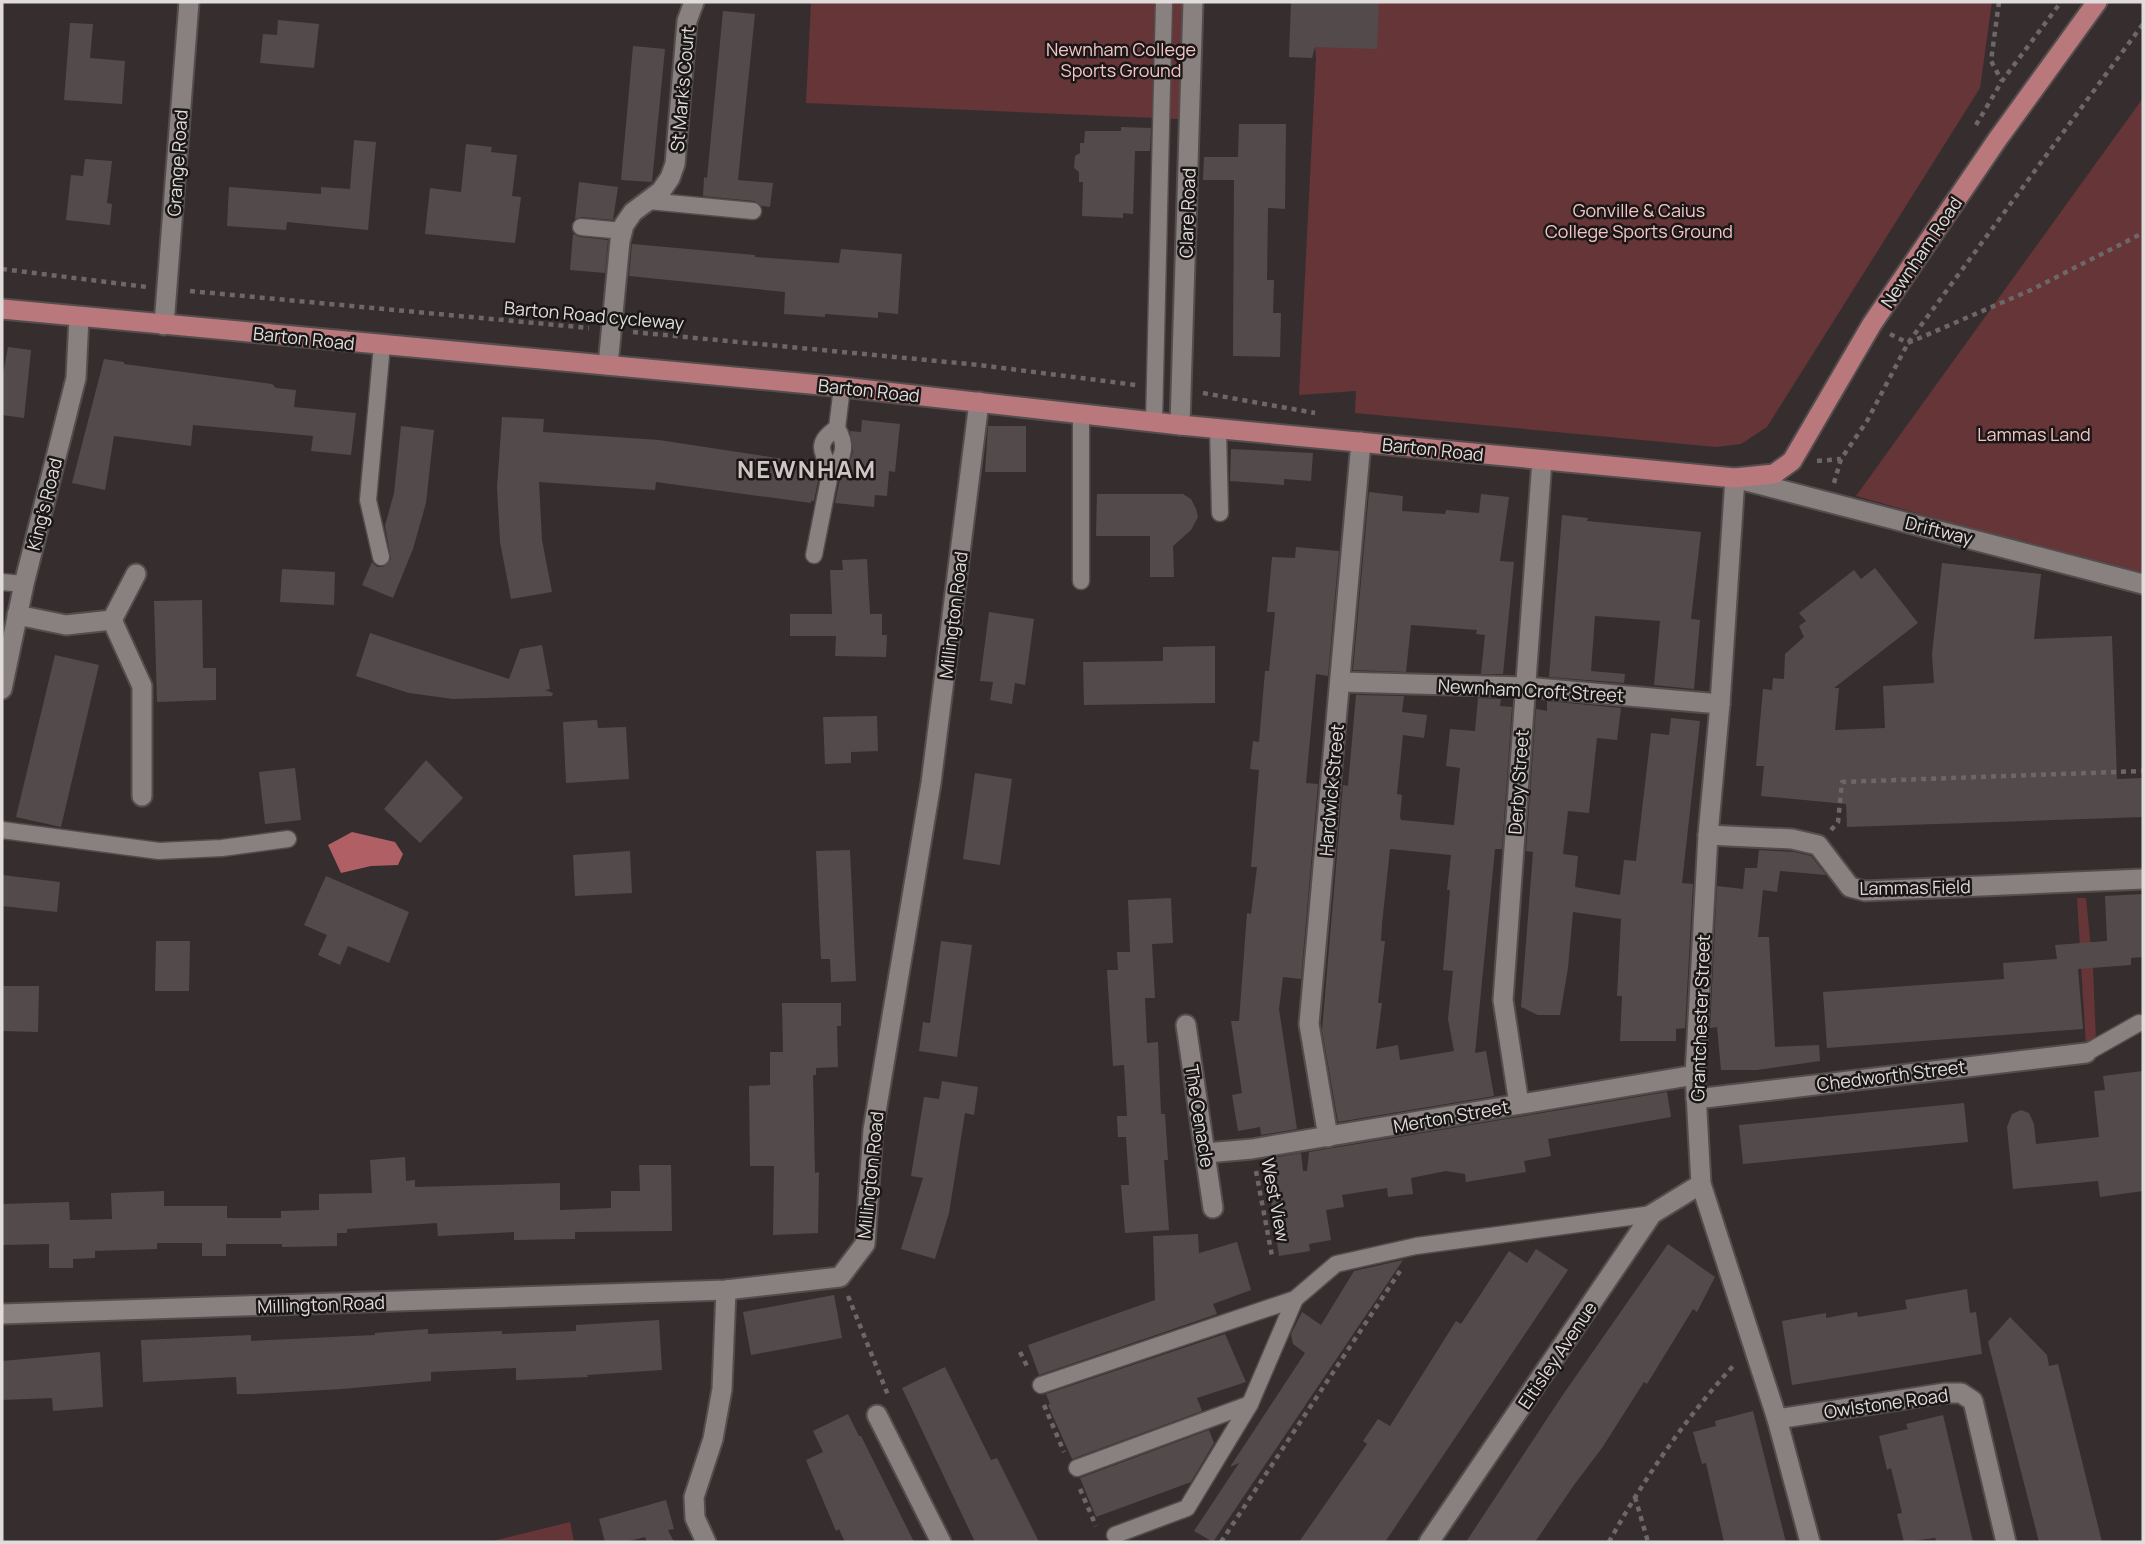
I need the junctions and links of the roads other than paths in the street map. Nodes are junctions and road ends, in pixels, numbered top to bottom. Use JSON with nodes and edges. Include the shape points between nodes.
{"nodes":[{"id":1,"x":189,"y":2,"type":"edge"},
{"id":2,"x":694,"y":2,"type":"edge"},
{"id":3,"x":1164,"y":2,"type":"edge"},
{"id":4,"x":1193,"y":2,"type":"edge"},
{"id":5,"x":2097,"y":2,"type":"edge"},
{"id":6,"x":648,"y":201,"type":"junction"},
{"id":7,"x":753,"y":211,"type":"dead end"},
{"id":8,"x":581,"y":227,"type":"dead end"},
{"id":9,"x":623,"y":231,"type":"junction"},
{"id":10,"x":2,"y":309,"type":"edge"},
{"id":11,"x":79,"y":317,"type":"junction"},
{"id":12,"x":164,"y":325,"type":"junction"},
{"id":13,"x":382,"y":345,"type":"junction"},
{"id":14,"x":608,"y":365,"type":"junction"},
{"id":15,"x":842,"y":387,"type":"junction"},
{"id":16,"x":979,"y":402,"type":"junction"},
{"id":17,"x":1081,"y":414,"type":"junction"},
{"id":18,"x":1154,"y":422,"type":"junction"},
{"id":19,"x":1180,"y":425,"type":"junction"},
{"id":20,"x":837,"y":428,"type":"junction"},
{"id":21,"x":1219,"y":429,"type":"junction"},
{"id":22,"x":1361,"y":442,"type":"junction"},
{"id":23,"x":1542,"y":460,"type":"junction"},
{"id":24,"x":831,"y":469,"type":"junction"},
{"id":25,"x":1735,"y":478,"type":"junction"},
{"id":26,"x":1220,"y":513,"type":"dead end"},
{"id":27,"x":814,"y":555,"type":"dead end"},
{"id":28,"x":381,"y":557,"type":"dead end"},
{"id":29,"x":136,"y":574,"type":"dead end"},
{"id":30,"x":2,"y":582,"type":"edge"},
{"id":31,"x":1081,"y":582,"type":"dead end"},
{"id":32,"x":24,"y":584,"type":"junction"},
{"id":33,"x":2143,"y":584,"type":"edge"},
{"id":34,"x":17,"y":615,"type":"junction"},
{"id":35,"x":112,"y":620,"type":"junction"},
{"id":36,"x":1341,"y":682,"type":"junction"},
{"id":37,"x":1525,"y":687,"type":"junction"},
{"id":38,"x":2,"y":689,"type":"edge"},
{"id":39,"x":1720,"y":704,"type":"junction"},
{"id":40,"x":142,"y":796,"type":"dead end"},
{"id":41,"x":2,"y":830,"type":"edge"},
{"id":42,"x":1708,"y":835,"type":"junction"},
{"id":43,"x":288,"y":839,"type":"dead end"},
{"id":44,"x":2143,"y":879,"type":"edge"},
{"id":45,"x":2139,"y":1023,"type":"dead end"},
{"id":46,"x":1186,"y":1025,"type":"dead end"},
{"id":47,"x":2087,"y":1053,"type":"joint"},
{"id":48,"x":1695,"y":1075,"type":"junction"},
{"id":49,"x":1696,"y":1099,"type":"junction"},
{"id":50,"x":1519,"y":1104,"type":"junction"},
{"id":51,"x":1328,"y":1137,"type":"junction"},
{"id":52,"x":1206,"y":1153,"type":"junction"},
{"id":53,"x":1701,"y":1184,"type":"junction"},
{"id":54,"x":1213,"y":1208,"type":"dead end"},
{"id":55,"x":1653,"y":1214,"type":"junction"},
{"id":56,"x":726,"y":1290,"type":"junction"},
{"id":57,"x":1295,"y":1299,"type":"junction"},
{"id":58,"x":2,"y":1314,"type":"edge"},
{"id":59,"x":1037,"y":1385,"type":"road end"},
{"id":60,"x":1250,"y":1404,"type":"junction"},
{"id":61,"x":877,"y":1415,"type":"road end"},
{"id":62,"x":1777,"y":1419,"type":"junction"},
{"id":63,"x":1073,"y":1465,"type":"road end"},
{"id":64,"x":1107,"y":1534,"type":"road end"},
{"id":65,"x":706,"y":1542,"type":"edge"},
{"id":66,"x":941,"y":1542,"type":"edge"},
{"id":67,"x":1429,"y":1542,"type":"edge"},
{"id":68,"x":1810,"y":1542,"type":"edge"},
{"id":69,"x":2006,"y":1542,"type":"edge"}],
"edges":[{"from":1,"to":12,"type":"street","name":"Grange Road"},
{"from":2,"to":6,"type":"street","name":"St Mark's Court","via":[[687,21],[675,164],[661,191]]},
{"from":3,"to":18,"type":"lane"},
{"from":4,"to":19,"type":"street","name":"Clare Road"},
{"from":5,"to":25,"type":"main road","name":"Newnham Road","via":[[1872,324],[1792,461],[1774,474]]},
{"from":6,"to":7,"type":"lane"},
{"from":6,"to":9,"type":"street","name":"St Mark's Court","via":[[633,212]]},
{"from":8,"to":9,"type":"lane"},
{"from":9,"to":14,"type":"street"},
{"from":10,"to":11,"type":"main road","name":"Barton Road"},
{"from":11,"to":12,"type":"main road","name":"Barton Road"},
{"from":11,"to":32,"type":"street","name":"King's Road","via":[[76,378]]},
{"from":12,"to":13,"type":"main road","name":"Barton Road"},
{"from":13,"to":14,"type":"main road","name":"Barton Road"},
{"from":13,"to":28,"type":"lane","via":[[368,500]]},
{"from":14,"to":15,"type":"main road","name":"Barton Road"},
{"from":15,"to":16,"type":"main road","name":"Barton Road"},
{"from":15,"to":20,"type":"lane"},
{"from":16,"to":17,"type":"main road","name":"Barton Road"},
{"from":16,"to":56,"type":"street","name":"Millington Road","via":[[931,783],[873,1130],[866,1244],[840,1277]]},
{"from":17,"to":18,"type":"main road","name":"Barton Road"},
{"from":17,"to":31,"type":"lane"},
{"from":18,"to":19,"type":"main road","name":"Barton Road"},
{"from":19,"to":21,"type":"main road","name":"Barton Road"},
{"from":20,"to":24,"type":"lane","via":[[844,452]]},
{"from":20,"to":24,"type":"lane","via":[[821,446]]},
{"from":21,"to":22,"type":"main road","name":"Barton Road"},
{"from":21,"to":26,"type":"lane"},
{"from":22,"to":23,"type":"main road","name":"Barton Road"},
{"from":22,"to":36,"type":"street","name":"Hardwick Street"},
{"from":23,"to":25,"type":"main road","name":"Barton Road"},
{"from":23,"to":37,"type":"street","name":"Derby Street"},
{"from":24,"to":27,"type":"lane"},
{"from":25,"to":33,"type":"street","name":"Driftway"},
{"from":25,"to":39,"type":"street","name":"Grantchester Street"},
{"from":29,"to":35,"type":"street"},
{"from":30,"to":32,"type":"lane"},
{"from":32,"to":34,"type":"street","name":"King's Road"},
{"from":34,"to":35,"type":"street","via":[[66,625]]},
{"from":34,"to":38,"type":"street","name":"King's Road"},
{"from":35,"to":40,"type":"street","via":[[142,686]]},
{"from":36,"to":37,"type":"street","name":"Newnham Croft Street"},
{"from":36,"to":51,"type":"street","name":"Hardwick Street","via":[[1309,1024]]},
{"from":37,"to":39,"type":"street","name":"Newnham Croft Street"},
{"from":37,"to":50,"type":"street","name":"Derby Street","via":[[1503,1000]]},
{"from":39,"to":42,"type":"street","name":"Grantchester Street"},
{"from":41,"to":43,"type":"lane","via":[[159,851]]},
{"from":42,"to":44,"type":"street","name":"Lammas Field","via":[[1792,839],[1818,845],[1850,887],[1865,891]]},
{"from":42,"to":48,"type":"street","name":"Grantchester Street"},
{"from":45,"to":47,"type":"lane"},
{"from":46,"to":52,"type":"street","name":"The Cenacle"},
{"from":47,"to":49,"type":"street","name":"Chedworth Street"},
{"from":48,"to":49,"type":"street","name":"Grantchester Street"},
{"from":48,"to":50,"type":"street","name":"Merton Street"},
{"from":49,"to":53,"type":"street","name":"Grantchester Street"},
{"from":50,"to":51,"type":"street","name":"Merton Street"},
{"from":51,"to":52,"type":"street","name":"Merton Street"},
{"from":52,"to":54,"type":"street","name":"The Cenacle"},
{"from":53,"to":55,"type":"street","name":"Eltisley Avenue"},
{"from":53,"to":62,"type":"street","name":"Grantchester Street"},
{"from":55,"to":57,"type":"lane","via":[[1416,1246],[1336,1264]]},
{"from":55,"to":67,"type":"street","name":"Eltisley Avenue"},
{"from":56,"to":58,"type":"street","name":"Millington Road"},
{"from":56,"to":65,"type":"street","via":[[722,1389],[713,1439],[694,1497],[695,1518]]},
{"from":57,"to":59,"type":"lane"},
{"from":57,"to":60,"type":"lane"},
{"from":60,"to":63,"type":"lane"},
{"from":60,"to":64,"type":"lane","via":[[1187,1508]]},
{"from":61,"to":66,"type":"street"},
{"from":62,"to":68,"type":"street","name":"Grantchester Street"},
{"from":62,"to":69,"type":"street","name":"Owlstone Road","via":[[1961,1393],[1973,1401]]}]}
